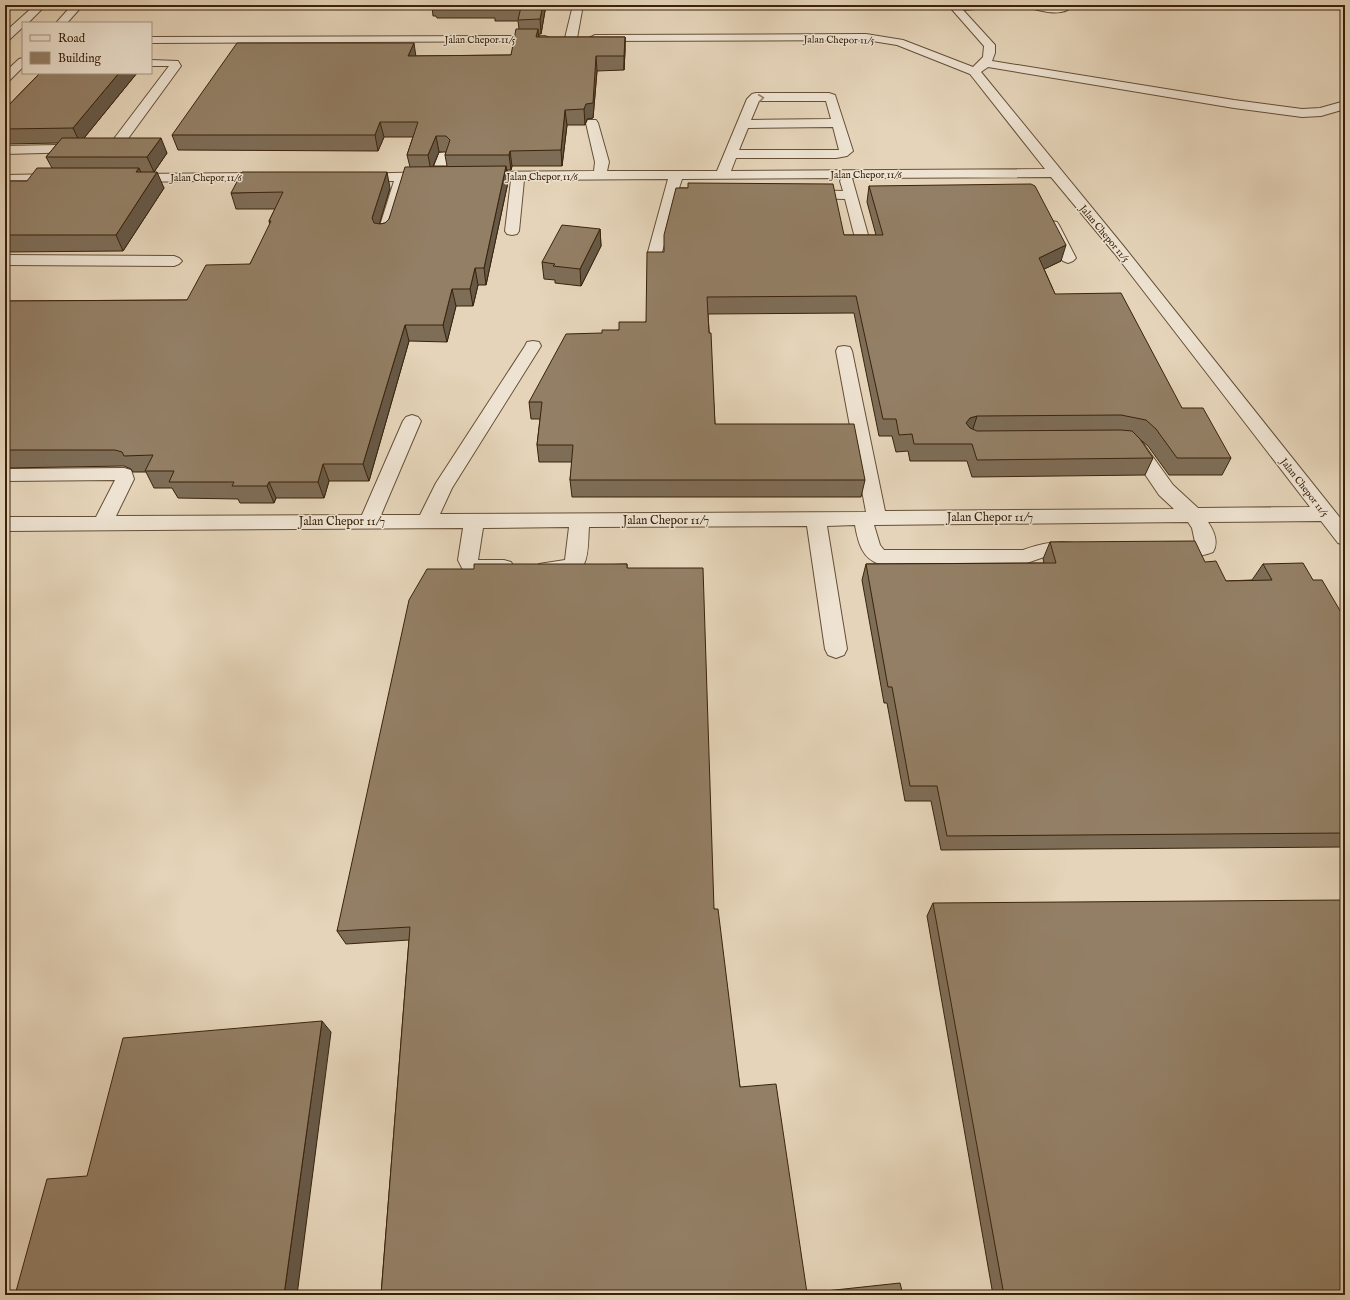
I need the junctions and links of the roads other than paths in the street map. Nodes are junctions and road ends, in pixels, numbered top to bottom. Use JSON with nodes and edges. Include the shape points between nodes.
{"nodes":[{"id":1,"x":41,"y":5,"type":"edge"},
{"id":2,"x":78,"y":5,"type":"edge"},
{"id":3,"x":578,"y":5,"type":"edge"},
{"id":4,"x":986,"y":5,"type":"edge"},
{"id":5,"x":1031,"y":5,"type":"edge"},
{"id":6,"x":1069,"y":5,"type":"edge"},
{"id":7,"x":954,"y":6,"type":"edge"},
{"id":8,"x":23,"y":22,"type":"edge"},
{"id":9,"x":62,"y":22,"type":"edge"},
{"id":10,"x":22,"y":23,"type":"edge"},
{"id":11,"x":571,"y":38,"type":"junction"},
{"id":12,"x":5,"y":39,"type":"edge"},
{"id":13,"x":17,"y":40,"type":"dead end"},
{"id":14,"x":152,"y":40,"type":"edge"},
{"id":15,"x":22,"y":62,"type":"edge"},
{"id":16,"x":152,"y":63,"type":"edge"},
{"id":17,"x":980,"y":67,"type":"junction"},
{"id":18,"x":5,"y":78,"type":"edge"},
{"id":19,"x":1342,"y":108,"type":"edge"},
{"id":20,"x":803,"y":109,"type":"dead end"},
{"id":21,"x":834,"y":109,"type":"junction"},
{"id":22,"x":749,"y":110,"type":"junction"},
{"id":23,"x":765,"y":110,"type":"dead end"},
{"id":24,"x":592,"y":123,"type":"dead end"},
{"id":25,"x":838,"y":123,"type":"junction"},
{"id":26,"x":743,"y":124,"type":"junction"},
{"id":27,"x":751,"y":139,"type":"dead end"},
{"id":28,"x":827,"y":139,"type":"dead end"},
{"id":29,"x":842,"y":139,"type":"junction"},
{"id":30,"x":736,"y":140,"type":"junction"},
{"id":31,"x":5,"y":150,"type":"edge"},
{"id":32,"x":731,"y":154,"type":"junction"},
{"id":33,"x":444,"y":156,"type":"edge"},
{"id":34,"x":912,"y":173,"type":"junction"},
{"id":35,"x":1055,"y":173,"type":"junction"},
{"id":36,"x":845,"y":174,"type":"junction"},
{"id":37,"x":600,"y":175,"type":"junction"},
{"id":38,"x":676,"y":175,"type":"junction"},
{"id":39,"x":722,"y":175,"type":"junction"},
{"id":40,"x":402,"y":176,"type":"junction"},
{"id":41,"x":438,"y":176,"type":"junction"},
{"id":42,"x":453,"y":176,"type":"edge"},
{"id":43,"x":467,"y":176,"type":"edge"},
{"id":44,"x":518,"y":176,"type":"junction"},
{"id":45,"x":283,"y":177,"type":"edge"},
{"id":46,"x":346,"y":177,"type":"edge"},
{"id":47,"x":76,"y":178,"type":"edge"},
{"id":48,"x":116,"y":178,"type":"edge"},
{"id":49,"x":5,"y":179,"type":"edge"},
{"id":50,"x":917,"y":188,"type":"edge"},
{"id":51,"x":671,"y":192,"type":"junction"},
{"id":52,"x":718,"y":193,"type":"edge"},
{"id":53,"x":796,"y":194,"type":"edge"},
{"id":54,"x":851,"y":195,"type":"junction"},
{"id":55,"x":1045,"y":211,"type":"edge"},
{"id":56,"x":512,"y":231,"type":"dead end"},
{"id":57,"x":384,"y":235,"type":"edge"},
{"id":58,"x":863,"y":242,"type":"edge"},
{"id":59,"x":655,"y":252,"type":"edge"},
{"id":60,"x":1068,"y":258,"type":"dead end"},
{"id":61,"x":5,"y":260,"type":"edge"},
{"id":62,"x":174,"y":261,"type":"dead end"},
{"id":63,"x":533,"y":346,"type":"dead end"},
{"id":64,"x":844,"y":351,"type":"dead end"},
{"id":65,"x":412,"y":421,"type":"dead end"},
{"id":66,"x":1114,"y":439,"type":"edge"},
{"id":67,"x":5,"y":475,"type":"edge"},
{"id":68,"x":1326,"y":514,"type":"junction"},
{"id":69,"x":1195,"y":516,"type":"junction"},
{"id":70,"x":870,"y":518,"type":"junction"},
{"id":71,"x":816,"y":519,"type":"junction"},
{"id":72,"x":474,"y":520,"type":"junction"},
{"id":73,"x":580,"y":520,"type":"junction"},
{"id":74,"x":369,"y":521,"type":"junction"},
{"id":75,"x":427,"y":521,"type":"junction"},
{"id":76,"x":103,"y":523,"type":"junction"},
{"id":77,"x":5,"y":524,"type":"edge"},
{"id":78,"x":1345,"y":538,"type":"edge"},
{"id":79,"x":1153,"y":549,"type":"edge"},
{"id":80,"x":1098,"y":550,"type":"edge"},
{"id":81,"x":836,"y":649,"type":"dead end"}],
"edges":[{"from":1,"to":8,"type":"street"},
{"from":2,"to":9,"type":"street"},
{"from":3,"to":11,"type":"street"},
{"from":4,"to":7,"type":"street"},
{"from":5,"to":6,"type":"street","via":[[1057,10]]},
{"from":7,"to":17,"type":"street","via":[[990,49]]},
{"from":10,"to":12,"type":"street"},
{"from":11,"to":14,"type":"street","name":"Jalan Chepor 11/5","via":[[501,39],[498,48],[464,49],[460,46],[462,39],[418,39],[414,48],[408,50],[246,50],[251,39]]},
{"from":11,"to":17,"type":"street","name":"Jalan Chepor 11/5","via":[[866,37],[898,42]]},
{"from":12,"to":13,"type":"street"},
{"from":15,"to":18,"type":"street"},
{"from":16,"to":31,"type":"street","via":[[174,63],[175,66],[114,148]]},
{"from":17,"to":19,"type":"street","via":[[1302,113]]},
{"from":17,"to":35,"type":"street","name":"Jalan Chepor 11/5"},
{"from":20,"to":21,"type":"street"},
{"from":22,"to":21,"type":"street","one_way":true,"via":[[756,97],[829,97]]},
{"from":21,"to":25,"type":"street"},
{"from":22,"to":23,"type":"street"},
{"from":22,"to":26,"type":"street"},
{"from":24,"to":37,"type":"street","via":[[602,162]]},
{"from":25,"to":26,"type":"street"},
{"from":25,"to":29,"type":"street"},
{"from":26,"to":30,"type":"street"},
{"from":27,"to":30,"type":"street"},
{"from":28,"to":29,"type":"street"},
{"from":29,"to":32,"type":"street","via":[[846,151],[842,153]]},
{"from":30,"to":32,"type":"street"},
{"from":32,"to":39,"type":"street"},
{"from":33,"to":41,"type":"street"},
{"from":34,"to":35,"type":"street","name":"Jalan Chepor 11/6"},
{"from":34,"to":36,"type":"street","name":"Jalan Chepor 11/6"},
{"from":34,"to":50,"type":"street"},
{"from":35,"to":68,"type":"street","name":"Jalan Chepor 11/5","via":[[1120,251]]},
{"from":36,"to":39,"type":"street","name":"Jalan Chepor 11/6"},
{"from":36,"to":54,"type":"street"},
{"from":37,"to":38,"type":"street","name":"Jalan Chepor 11/6"},
{"from":37,"to":44,"type":"street","name":"Jalan Chepor 11/6"},
{"from":38,"to":39,"type":"street","name":"Jalan Chepor 11/6"},
{"from":38,"to":51,"type":"street"},
{"from":40,"to":41,"type":"street"},
{"from":40,"to":46,"type":"street"},
{"from":40,"to":57,"type":"street"},
{"from":41,"to":42,"type":"street"},
{"from":43,"to":44,"type":"street","name":"Jalan Chepor 11/6"},
{"from":44,"to":56,"type":"street"},
{"from":45,"to":48,"type":"street","name":"Jalan Chepor 11/6"},
{"from":47,"to":49,"type":"street"},
{"from":51,"to":52,"type":"street"},
{"from":51,"to":59,"type":"street"},
{"from":53,"to":54,"type":"street"},
{"from":54,"to":58,"type":"street"},
{"from":55,"to":60,"type":"street"},
{"from":61,"to":62,"type":"street"},
{"from":63,"to":75,"type":"street","via":[[443,488]]},
{"from":64,"to":70,"type":"street"},
{"from":65,"to":74,"type":"street"},
{"from":66,"to":69,"type":"street","via":[[1131,442],[1166,490]]},
{"from":67,"to":76,"type":"street","via":[[124,474],[125,479]]},
{"from":68,"to":69,"type":"street","name":"Jalan Chepor 11/7"},
{"from":68,"to":78,"type":"street","name":"Jalan Chepor 11/5"},
{"from":69,"to":70,"type":"street","name":"Jalan Chepor 11/7"},
{"from":69,"to":79,"type":"street","via":[[1206,539],[1206,547]]},
{"from":70,"to":71,"type":"street","name":"Jalan Chepor 11/7"},
{"from":70,"to":80,"type":"street","via":[[869,542],[873,554],[880,557],[1024,557],[1043,550]]},
{"from":71,"to":73,"type":"street","name":"Jalan Chepor 11/7"},
{"from":71,"to":81,"type":"street"},
{"from":72,"to":73,"type":"street","name":"Jalan Chepor 11/7"},
{"from":72,"to":73,"type":"street","via":[[468,560],[470,565],[565,569],[575,564]]},
{"from":72,"to":75,"type":"street","name":"Jalan Chepor 11/7"},
{"from":74,"to":75,"type":"street","name":"Jalan Chepor 11/7"},
{"from":74,"to":76,"type":"street","name":"Jalan Chepor 11/7"},
{"from":76,"to":77,"type":"street","name":"Jalan Chepor 11/7"}]}
